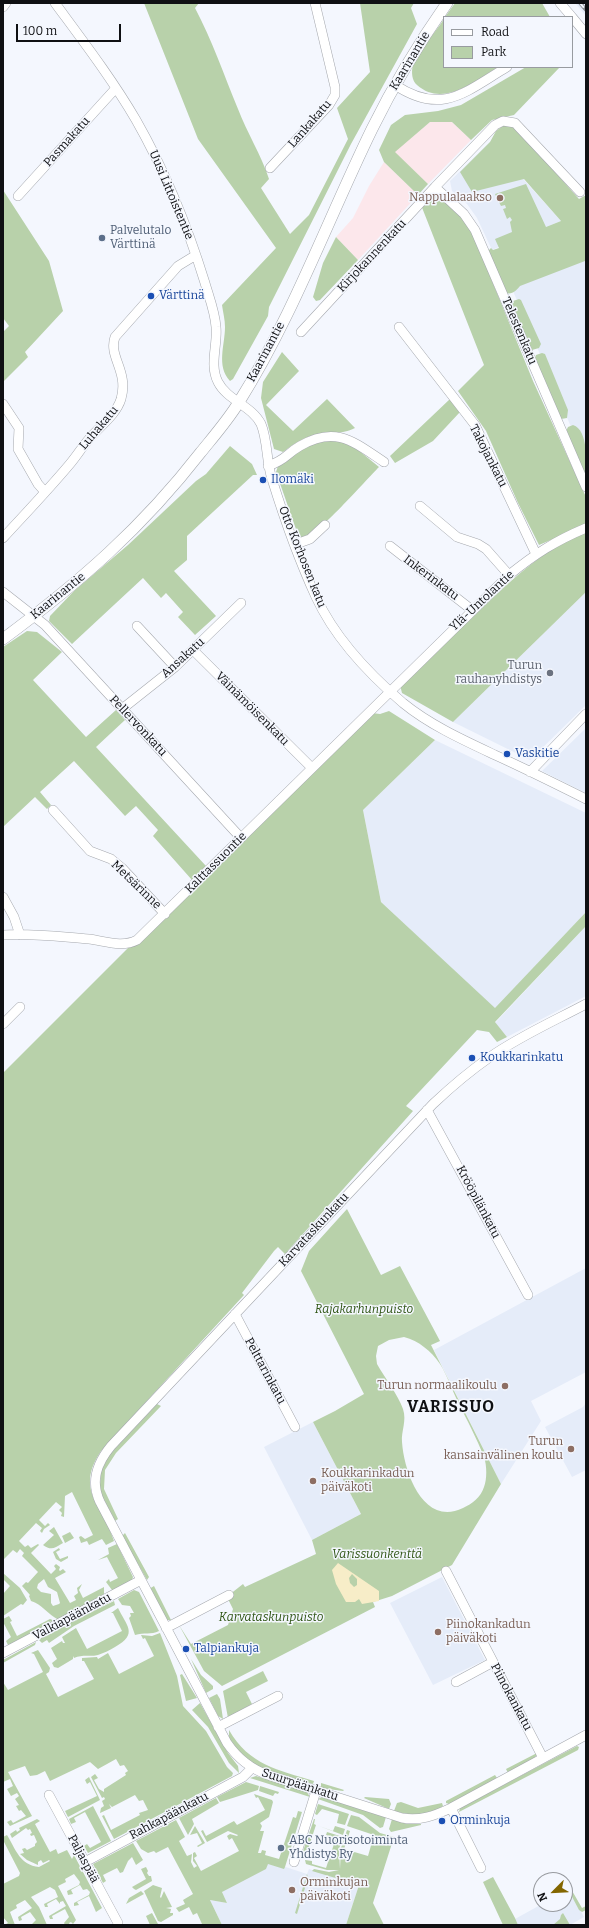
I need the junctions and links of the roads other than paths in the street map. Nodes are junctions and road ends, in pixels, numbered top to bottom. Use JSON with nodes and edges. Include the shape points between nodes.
{"nodes":[{"id":1,"x":55,"y":3,"type":"edge"},
{"id":2,"x":315,"y":3,"type":"edge"},
{"id":3,"x":447,"y":3,"type":"edge"},
{"id":4,"x":560,"y":3,"type":"edge"},
{"id":5,"x":571,"y":16,"type":"edge"},
{"id":6,"x":576,"y":28,"type":"edge"},
{"id":7,"x":586,"y":34,"type":"edge"},
{"id":8,"x":505,"y":68,"type":"edge"},
{"id":9,"x":395,"y":85,"type":"junction"},
{"id":10,"x":116,"y":88,"type":"junction"},
{"id":11,"x":270,"y":168,"type":"dead end"},
{"id":12,"x":435,"y":187,"type":"junction"},
{"id":13,"x":580,"y":192,"type":"dead end"},
{"id":14,"x":18,"y":196,"type":"dead end"},
{"id":15,"x":196,"y":255,"type":"junction"},
{"id":16,"x":399,"y":327,"type":"dead end"},
{"id":17,"x":301,"y":332,"type":"dead end"},
{"id":18,"x":238,"y":403,"type":"junction"},
{"id":19,"x":3,"y":404,"type":"edge"},
{"id":20,"x":384,"y":462,"type":"dead end"},
{"id":21,"x":268,"y":466,"type":"junction"},
{"id":22,"x":586,"y":487,"type":"edge"},
{"id":23,"x":45,"y":492,"type":"junction"},
{"id":24,"x":420,"y":506,"type":"dead end"},
{"id":25,"x":325,"y":525,"type":"dead end"},
{"id":26,"x":586,"y":528,"type":"edge"},
{"id":27,"x":3,"y":538,"type":"edge"},
{"id":28,"x":296,"y":544,"type":"junction"},
{"id":29,"x":390,"y":546,"type":"dead end"},
{"id":30,"x":536,"y":554,"type":"junction"},
{"id":31,"x":508,"y":575,"type":"junction"},
{"id":32,"x":3,"y":592,"type":"edge"},
{"id":33,"x":241,"y":603,"type":"dead end"},
{"id":34,"x":472,"y":610,"type":"junction"},
{"id":35,"x":35,"y":615,"type":"junction"},
{"id":36,"x":137,"y":626,"type":"dead end"},
{"id":37,"x":3,"y":639,"type":"edge"},
{"id":38,"x":193,"y":650,"type":"junction"},
{"id":39,"x":175,"y":667,"type":"junction"},
{"id":40,"x":390,"y":691,"type":"junction"},
{"id":41,"x":122,"y":709,"type":"junction"},
{"id":42,"x":586,"y":714,"type":"edge"},
{"id":43,"x":312,"y":768,"type":"junction"},
{"id":44,"x":530,"y":772,"type":"junction"},
{"id":45,"x":586,"y":800,"type":"edge"},
{"id":46,"x":53,"y":810,"type":"dead end"},
{"id":47,"x":241,"y":838,"type":"junction"},
{"id":48,"x":3,"y":897,"type":"edge"},
{"id":49,"x":165,"y":914,"type":"junction"},
{"id":50,"x":3,"y":935,"type":"edge"},
{"id":51,"x":20,"y":935,"type":"junction"},
{"id":52,"x":586,"y":1004,"type":"edge"},
{"id":53,"x":20,"y":1007,"type":"dead end"},
{"id":54,"x":3,"y":1024,"type":"edge"},
{"id":55,"x":427,"y":1110,"type":"junction"},
{"id":56,"x":528,"y":1296,"type":"dead end"},
{"id":57,"x":235,"y":1314,"type":"junction"},
{"id":58,"x":296,"y":1427,"type":"dead end"},
{"id":59,"x":100,"y":1502,"type":"joint"},
{"id":60,"x":446,"y":1571,"type":"dead end"},
{"id":61,"x":141,"y":1580,"type":"junction"},
{"id":62,"x":229,"y":1595,"type":"dead end"},
{"id":63,"x":166,"y":1628,"type":"junction"},
{"id":64,"x":3,"y":1653,"type":"edge"},
{"id":65,"x":493,"y":1662,"type":"junction"},
{"id":66,"x":456,"y":1682,"type":"dead end"},
{"id":67,"x":278,"y":1696,"type":"dead end"},
{"id":68,"x":218,"y":1727,"type":"junction"},
{"id":69,"x":586,"y":1735,"type":"edge"},
{"id":70,"x":543,"y":1758,"type":"junction"},
{"id":71,"x":252,"y":1768,"type":"junction"},
{"id":72,"x":316,"y":1791,"type":"junction"},
{"id":73,"x":49,"y":1795,"type":"dead end"},
{"id":74,"x":451,"y":1808,"type":"junction"},
{"id":75,"x":85,"y":1862,"type":"junction"},
{"id":76,"x":294,"y":1862,"type":"dead end"},
{"id":77,"x":481,"y":1868,"type":"dead end"},
{"id":78,"x":118,"y":1923,"type":"dead end"}],
"edges":[{"from":1,"to":10,"type":"street","name":"Uusi Littoistentie"},
{"from":2,"to":11,"type":"street","name":"Lankakatu","via":[[335,95],[329,105]]},
{"from":3,"to":9,"type":"main road","name":"Kaarinantie","via":[[418,44]]},
{"from":4,"to":5,"type":"street"},
{"from":6,"to":7,"type":"street"},
{"from":8,"to":9,"type":"street","via":[[464,92],[438,101],[415,97]]},
{"from":9,"to":18,"type":"main road","name":"Kaarinantie","via":[[277,332]]},
{"from":10,"to":14,"type":"street","name":"Pasmakatu"},
{"from":10,"to":15,"type":"street","name":"Uusi Littoistentie","via":[[156,157]]},
{"from":12,"to":13,"type":"street","name":"Kirjokannenkatu","via":[[495,125],[509,121],[514,123]]},
{"from":12,"to":17,"type":"street","name":"Kirjokannenkatu"},
{"from":12,"to":22,"type":"street","name":"Telestenkatu","via":[[464,214],[475,230]]},
{"from":15,"to":18,"type":"street","name":"Uusi Littoistentie","via":[[215,318],[215,375],[222,388]]},
{"from":15,"to":23,"type":"street","name":"Luhakatu","via":[[178,266],[116,334],[113,347],[124,382],[120,403]]},
{"from":16,"to":30,"type":"street","name":"Takojankatu","via":[[475,425]]},
{"from":18,"to":21,"type":"street","name":"Otto Korhosen katu","via":[[260,424]]},
{"from":18,"to":35,"type":"main road","name":"Kaarinantie","via":[[181,477],[142,522],[102,560]]},
{"from":19,"to":23,"type":"street","via":[[19,428],[18,449]]},
{"from":20,"to":21,"type":"street","via":[[344,437],[331,436],[314,439],[298,447],[287,458]]},
{"from":21,"to":28,"type":"street","name":"Otto Korhosen katu"},
{"from":23,"to":27,"type":"street","name":"Luhakatu"},
{"from":24,"to":31,"type":"street","via":[[457,537],[486,549]]},
{"from":25,"to":28,"type":"street","via":[[310,539]]},
{"from":26,"to":30,"type":"street","name":"Ylä-Untolantie","via":[[557,540]]},
{"from":28,"to":40,"type":"street","name":"Otto Korhosen katu","via":[[317,598],[327,616],[349,648]]},
{"from":29,"to":34,"type":"street","name":"Inkerinkatu"},
{"from":30,"to":31,"type":"street","name":"Ylä-Untolantie"},
{"from":31,"to":34,"type":"street","name":"Ylä-Untolantie"},
{"from":32,"to":35,"type":"street","name":"Pellervonkatu"},
{"from":33,"to":38,"type":"street","name":"Ansakatu"},
{"from":34,"to":40,"type":"street","name":"Ylä-Untolantie"},
{"from":35,"to":37,"type":"main road","name":"Kaarinantie"},
{"from":35,"to":41,"type":"street","name":"Pellervonkatu"},
{"from":36,"to":39,"type":"street"},
{"from":38,"to":39,"type":"street","name":"Ansakatu"},
{"from":38,"to":43,"type":"street","name":"Väinämöisenkatu"},
{"from":39,"to":41,"type":"street","name":"Ansakatu"},
{"from":40,"to":43,"type":"street","name":"Kalttassuontie"},
{"from":40,"to":44,"type":"street","name":"Otto Korhosen katu","via":[[418,714],[450,734]]},
{"from":41,"to":47,"type":"street","name":"Pellervonkatu"},
{"from":42,"to":44,"type":"street"},
{"from":43,"to":47,"type":"street","name":"Kalttassuontie"},
{"from":44,"to":45,"type":"street","name":"Otto Korhosen katu"},
{"from":46,"to":49,"type":"street","name":"Metsärinne","via":[[90,851],[110,859],[122,868]]},
{"from":47,"to":49,"type":"street","name":"Kalttassuontie"},
{"from":48,"to":51,"type":"street"},
{"from":49,"to":51,"type":"street","name":"Kalttassuontie","via":[[130,944]]},
{"from":50,"to":51,"type":"street","name":"Kalttassuontie"},
{"from":52,"to":55,"type":"street","name":"Karvataskunkatu","via":[[491,1056],[459,1080]]},
{"from":53,"to":54,"type":"street"},
{"from":55,"to":56,"type":"street","name":"Krööpilänkatu"},
{"from":55,"to":57,"type":"street","name":"Karvataskunkatu"},
{"from":57,"to":58,"type":"street","name":"Pelttarinkatu"},
{"from":57,"to":59,"type":"street","name":"Karvataskunkatu","via":[[100,1460],[95,1479]]},
{"from":59,"to":61,"type":"street","name":"Suurpäänkatu"},
{"from":60,"to":65,"type":"street","name":"Piinokankatu"},
{"from":61,"to":63,"type":"street","name":"Suurpäänkatu"},
{"from":61,"to":64,"type":"street","name":"Valkiapäänkatu"},
{"from":62,"to":63,"type":"street"},
{"from":63,"to":68,"type":"street","name":"Suurpäänkatu"},
{"from":65,"to":66,"type":"street"},
{"from":65,"to":70,"type":"street","name":"Piinokankatu"},
{"from":67,"to":68,"type":"street"},
{"from":68,"to":71,"type":"street","name":"Suurpäänkatu","via":[[232,1750]]},
{"from":69,"to":70,"type":"street","name":"Suurpäänkatu"},
{"from":70,"to":74,"type":"street","name":"Suurpäänkatu"},
{"from":71,"to":72,"type":"street","name":"Suurpäänkatu"},
{"from":71,"to":75,"type":"street","name":"Rahkapäänkatu","via":[[243,1777]]},
{"from":72,"to":74,"type":"street","name":"Suurpäänkatu","via":[[409,1819],[425,1818]]},
{"from":72,"to":76,"type":"street"},
{"from":73,"to":75,"type":"street","name":"Paljaspää"},
{"from":74,"to":77,"type":"street"},
{"from":75,"to":78,"type":"street","name":"Paljaspää"}]}
